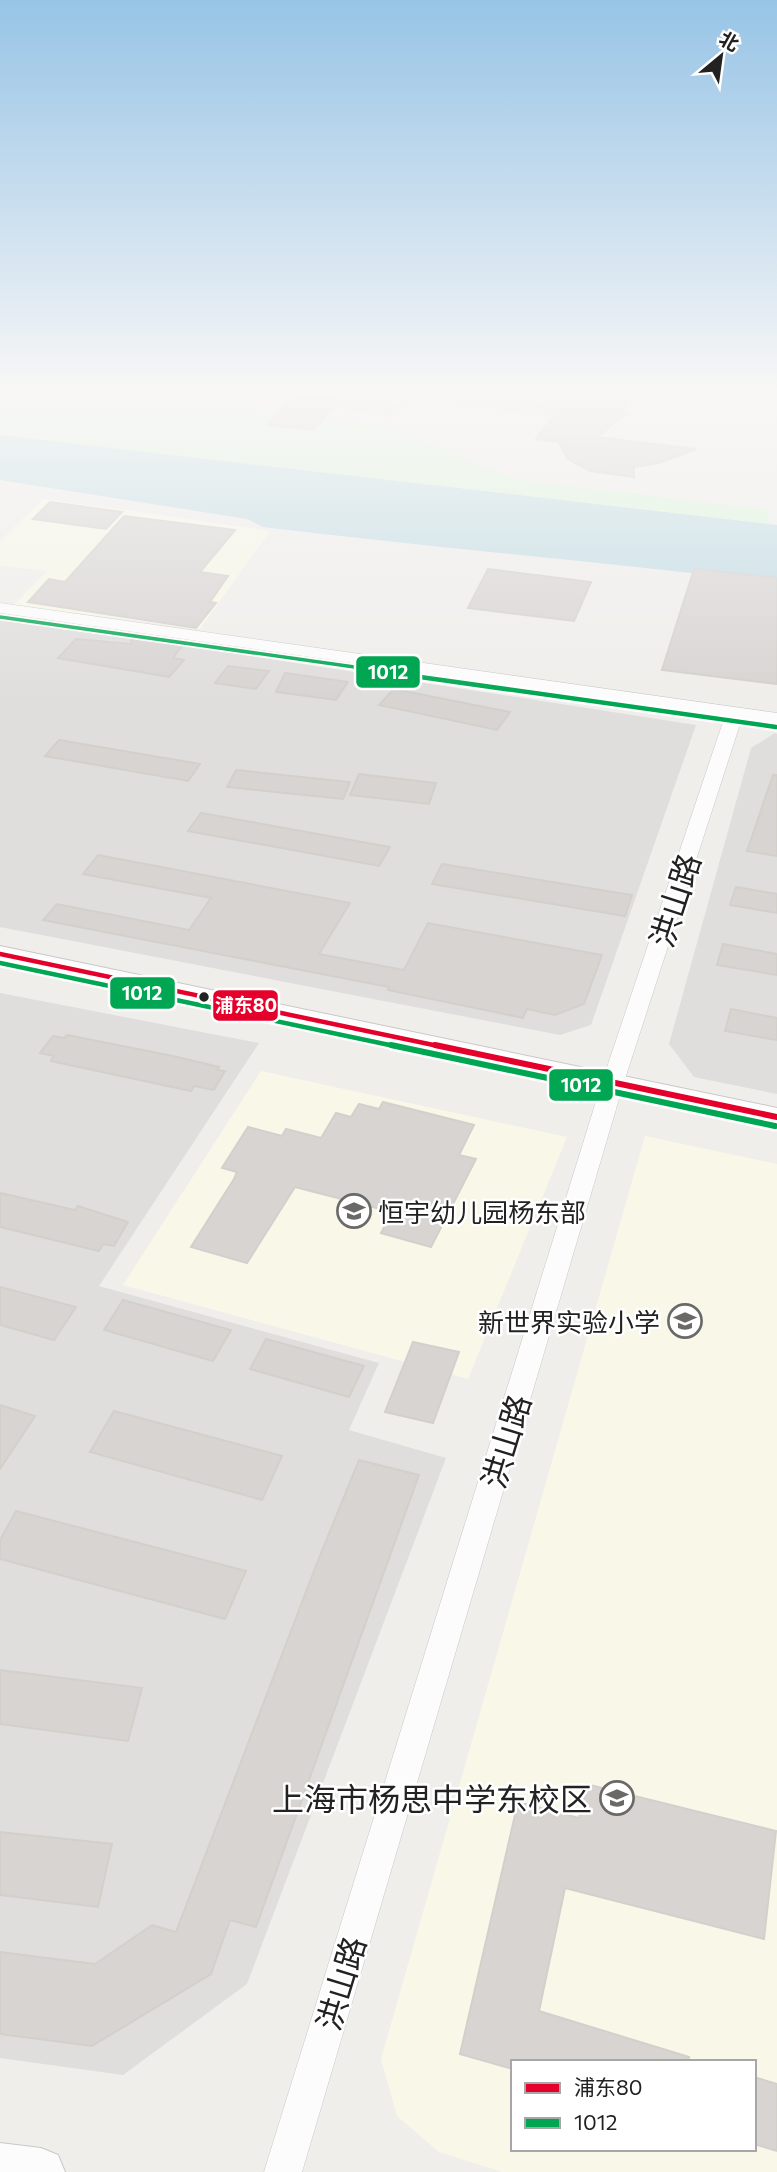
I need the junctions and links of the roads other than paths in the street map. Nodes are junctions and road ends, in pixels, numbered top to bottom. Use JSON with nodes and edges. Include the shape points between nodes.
{"nodes":[{"id":1,"x":0,"y":608,"type":"edge"},
{"id":2,"x":736,"y":712,"type":"junction"},
{"id":3,"x":777,"y":718,"type":"edge"},
{"id":4,"x":0,"y":954,"type":"edge"},
{"id":5,"x":613,"y":1082,"type":"junction"},
{"id":6,"x":777,"y":1117,"type":"edge"},
{"id":7,"x":0,"y":2166,"type":"edge"},
{"id":8,"x":41,"y":2172,"type":"edge"},
{"id":9,"x":283,"y":2172,"type":"edge"}],
"edges":[{"from":1,"to":2,"type":"street"},
{"from":2,"to":3,"type":"street"},
{"from":2,"to":5,"type":"street","name":"洪山路"},
{"from":4,"to":5,"type":"street"},
{"from":5,"to":6,"type":"street"},
{"from":5,"to":9,"type":"street","name":"洪山路"},
{"from":7,"to":8,"type":"street"}]}
